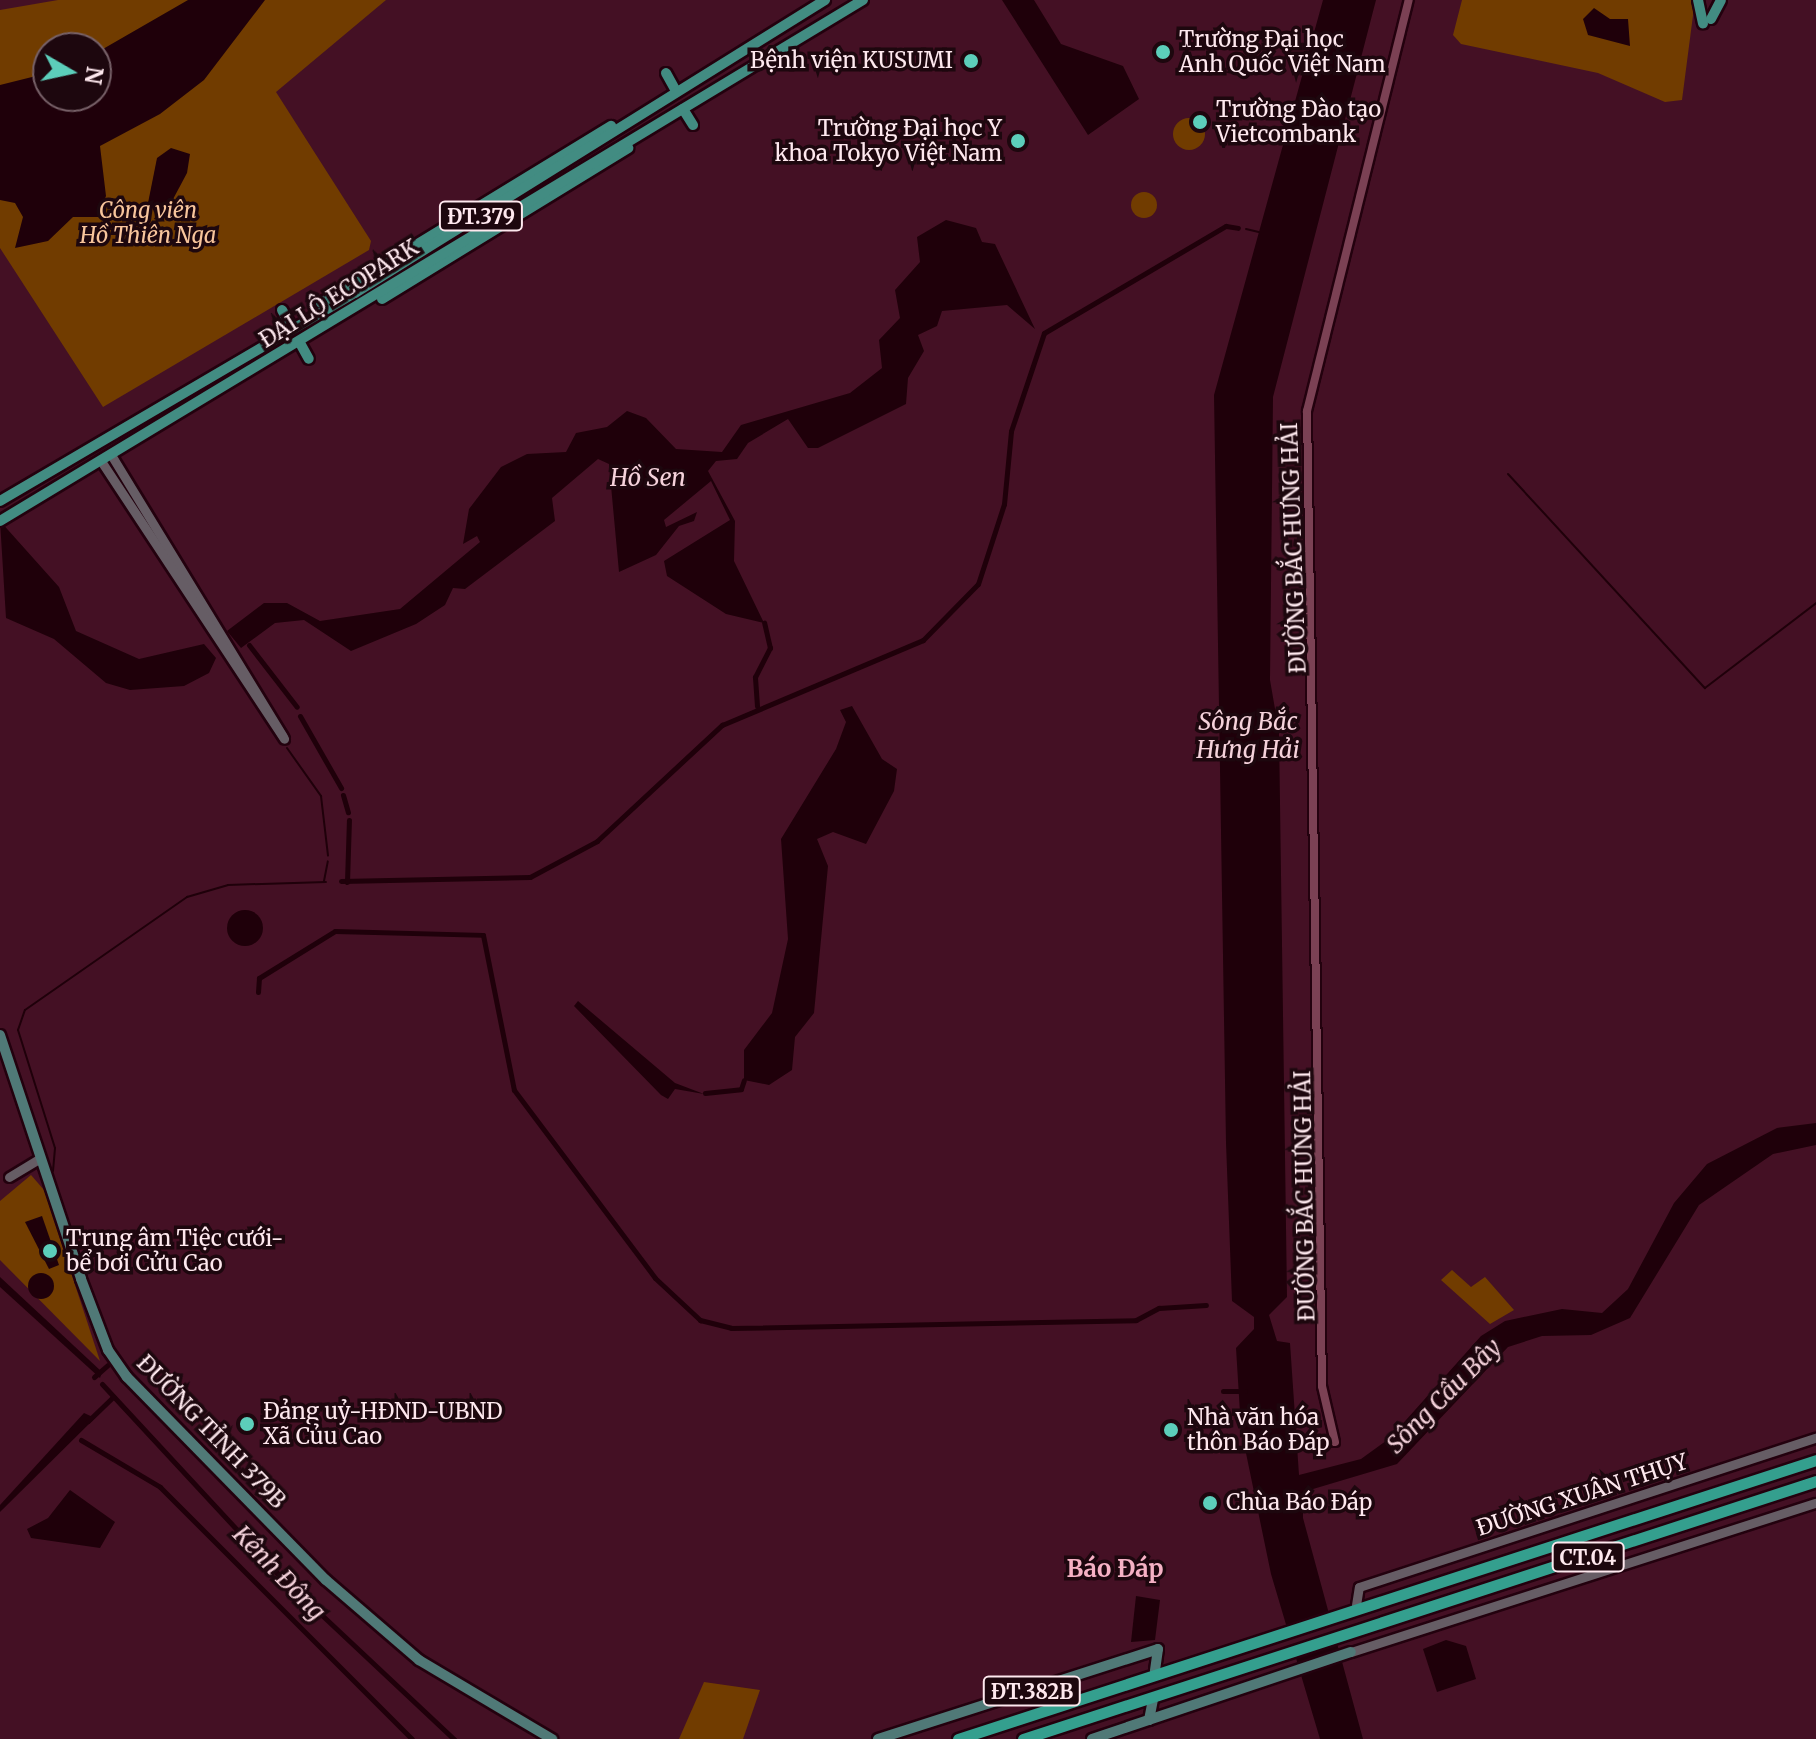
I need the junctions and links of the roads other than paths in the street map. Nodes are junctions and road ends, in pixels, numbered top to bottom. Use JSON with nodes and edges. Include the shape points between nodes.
{"nodes":[{"id":1,"x":825,"y":0,"type":"edge"},
{"id":2,"x":863,"y":0,"type":"edge"},
{"id":3,"x":1409,"y":0,"type":"edge"},
{"id":4,"x":1698,"y":0,"type":"edge"},
{"id":5,"x":1721,"y":0,"type":"edge"},
{"id":6,"x":666,"y":73,"type":"dead end"},
{"id":7,"x":676,"y":91,"type":"junction"},
{"id":8,"x":662,"y":99,"type":"junction"},
{"id":9,"x":683,"y":109,"type":"junction"},
{"id":10,"x":664,"y":120,"type":"junction"},
{"id":11,"x":693,"y":125,"type":"dead end"},
{"id":12,"x":282,"y":310,"type":"dead end"},
{"id":13,"x":306,"y":317,"type":"junction"},
{"id":14,"x":291,"y":326,"type":"junction"},
{"id":15,"x":318,"y":331,"type":"junction"},
{"id":16,"x":300,"y":343,"type":"junction"},
{"id":17,"x":309,"y":359,"type":"dead end"},
{"id":18,"x":113,"y":458,"type":"junction"},
{"id":19,"x":103,"y":464,"type":"junction"},
{"id":20,"x":0,"y":501,"type":"edge"},
{"id":21,"x":0,"y":521,"type":"edge"},
{"id":22,"x":0,"y":1035,"type":"edge"},
{"id":23,"x":39,"y":1159,"type":"junction"},
{"id":24,"x":0,"y":1184,"type":"edge"},
{"id":25,"x":1816,"y":1438,"type":"edge"},
{"id":26,"x":1335,"y":1442,"type":"dead end"},
{"id":27,"x":1816,"y":1459,"type":"edge"},
{"id":28,"x":1816,"y":1481,"type":"edge"},
{"id":29,"x":1816,"y":1503,"type":"edge"},
{"id":30,"x":1355,"y":1608,"type":"junction"},
{"id":31,"x":1362,"y":1631,"type":"junction"},
{"id":32,"x":1371,"y":1647,"type":"junction"},
{"id":33,"x":1351,"y":1652,"type":"joint"},
{"id":34,"x":1155,"y":1671,"type":"dead end"},
{"id":35,"x":1153,"y":1700,"type":"dead end"},
{"id":36,"x":1149,"y":1720,"type":"junction"},
{"id":37,"x":904,"y":1734,"type":"edge"},
{"id":38,"x":552,"y":1739,"type":"edge"},
{"id":39,"x":878,"y":1739,"type":"edge"},
{"id":40,"x":958,"y":1739,"type":"edge"},
{"id":41,"x":1023,"y":1739,"type":"edge"},
{"id":42,"x":1092,"y":1739,"type":"edge"}],
"edges":[{"from":1,"to":7,"type":"highway","name":"ĐẠI LỘ ECOPARK","number":"ĐT.379"},
{"from":2,"to":9,"type":"highway","name":"ĐẠI LỘ ECOPARK","number":"ĐT.379"},
{"from":3,"to":26,"type":"street","name":"ĐƯỜNG BẮC HƯNG HẢI","via":[[1307,411],[1322,1386]]},
{"from":4,"to":5,"type":"highway","via":[[1707,21]]},
{"from":6,"to":7,"type":"highway"},
{"from":7,"to":8,"type":"highway","name":"ĐẠI LỘ ECOPARK","number":"ĐT.379"},
{"from":8,"to":13,"type":"highway"},
{"from":8,"to":13,"type":"highway","name":"ĐẠI LỘ ECOPARK","number":"ĐT.379","via":[[366,286]]},
{"from":9,"to":10,"type":"highway","name":"ĐẠI LỘ ECOPARK","number":"ĐT.379"},
{"from":9,"to":11,"type":"highway"},
{"from":10,"to":15,"type":"highway"},
{"from":10,"to":15,"type":"highway","name":"ĐẠI LỘ ECOPARK","number":"ĐT.379"},
{"from":12,"to":14,"type":"highway"},
{"from":13,"to":14,"type":"highway","name":"ĐẠI LỘ ECOPARK","number":"ĐT.379"},
{"from":14,"to":20,"type":"highway","name":"ĐẠI LỘ ECOPARK","number":"ĐT.379"},
{"from":15,"to":16,"type":"highway","name":"ĐẠI LỘ ECOPARK","number":"ĐT.379"},
{"from":16,"to":17,"type":"highway"},
{"from":16,"to":18,"type":"highway","name":"ĐẠI LỘ ECOPARK","number":"ĐT.379"},
{"from":18,"to":19,"type":"highway","name":"ĐẠI LỘ ECOPARK","number":"ĐT.379"},
{"from":18,"to":19,"type":"main road","via":[[284,739]]},
{"from":19,"to":21,"type":"highway","name":"ĐẠI LỘ ECOPARK","number":"ĐT.379"},
{"from":22,"to":23,"type":"main road","name":"ĐƯỜNG TỈNH 379B"},
{"from":23,"to":24,"type":"main road"},
{"from":23,"to":38,"type":"main road","name":"ĐƯỜNG TỈNH 379B","via":[[108,1350],[127,1377],[326,1580],[419,1660]]},
{"from":25,"to":30,"type":"main road","name":"ĐƯỜNG XUÂN THỤY","via":[[1359,1587]]},
{"from":27,"to":30,"type":"highway","number":"CT.04"},
{"from":28,"to":31,"type":"highway","number":"CT.04"},
{"from":29,"to":32,"type":"main road"},
{"from":30,"to":40,"type":"highway","number":"CT.04"},
{"from":31,"to":32,"type":"main road"},
{"from":31,"to":41,"type":"highway","number":"CT.04"},
{"from":32,"to":33,"type":"main road"},
{"from":33,"to":36,"type":"main road"},
{"from":34,"to":37,"type":"main road","number":"ĐT.382B","via":[[1158,1649]]},
{"from":35,"to":36,"type":"main road"},
{"from":36,"to":42,"type":"main road"},
{"from":37,"to":39,"type":"main road","number":"ĐT.382B"}]}
